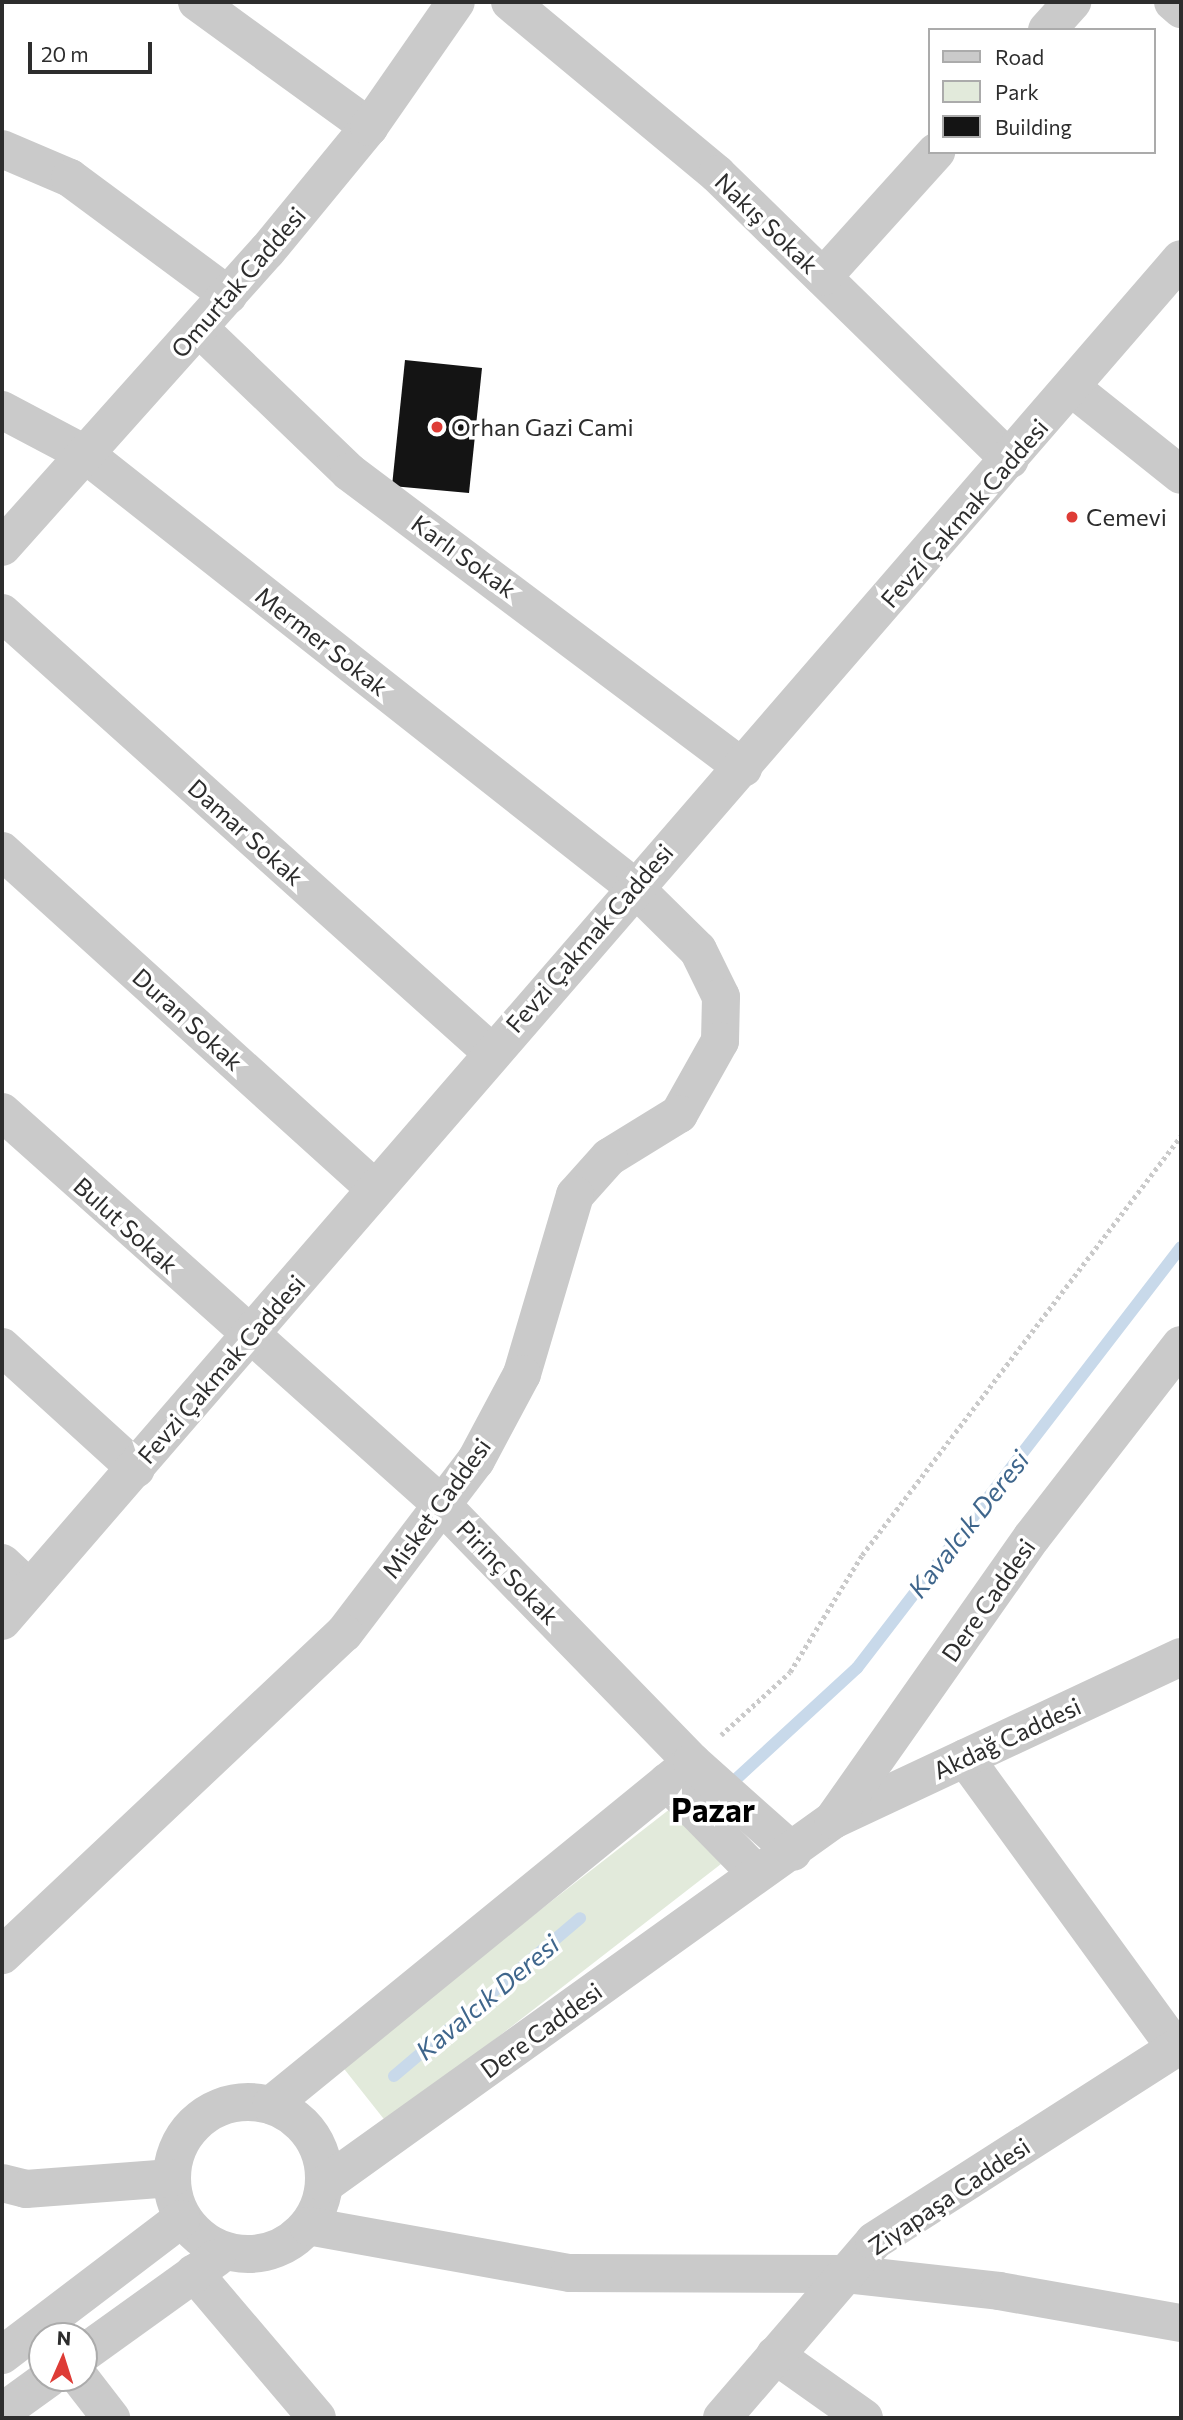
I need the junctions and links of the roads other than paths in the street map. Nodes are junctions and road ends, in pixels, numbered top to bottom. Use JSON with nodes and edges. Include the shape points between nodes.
{"nodes":[{"id":1,"x":197,"y":2,"type":"edge"},
{"id":2,"x":456,"y":2,"type":"edge"},
{"id":3,"x":510,"y":2,"type":"edge"},
{"id":4,"x":1072,"y":2,"type":"edge"},
{"id":5,"x":1173,"y":2,"type":"edge"},
{"id":6,"x":1181,"y":9,"type":"edge"},
{"id":7,"x":1049,"y":28,"type":"edge"},
{"id":8,"x":369,"y":127,"type":"junction"},
{"id":9,"x":2,"y":149,"type":"edge"},
{"id":10,"x":934,"y":154,"type":"edge"},
{"id":11,"x":1181,"y":259,"type":"edge"},
{"id":12,"x":823,"y":277,"type":"junction"},
{"id":13,"x":228,"y":295,"type":"junction"},
{"id":14,"x":199,"y":328,"type":"junction"},
{"id":15,"x":1072,"y":388,"type":"junction"},
{"id":16,"x":2,"y":410,"type":"edge"},
{"id":17,"x":85,"y":454,"type":"junction"},
{"id":18,"x":1010,"y":460,"type":"junction"},
{"id":19,"x":1181,"y":475,"type":"edge"},
{"id":20,"x":2,"y":547,"type":"edge"},
{"id":21,"x":2,"y":614,"type":"edge"},
{"id":22,"x":743,"y":768,"type":"junction"},
{"id":23,"x":2,"y":851,"type":"edge"},
{"id":24,"x":633,"y":886,"type":"junction"},
{"id":25,"x":490,"y":1051,"type":"junction"},
{"id":26,"x":2,"y":1112,"type":"edge"},
{"id":27,"x":374,"y":1188,"type":"junction"},
{"id":28,"x":250,"y":1338,"type":"junction"},
{"id":29,"x":1181,"y":1345,"type":"edge"},
{"id":30,"x":2,"y":1348,"type":"edge"},
{"id":31,"x":136,"y":1468,"type":"junction"},
{"id":32,"x":442,"y":1504,"type":"junction"},
{"id":33,"x":2,"y":1563,"type":"edge"},
{"id":34,"x":30,"y":1589,"type":"junction"},
{"id":35,"x":2,"y":1621,"type":"edge"},
{"id":36,"x":1181,"y":1657,"type":"edge"},
{"id":37,"x":965,"y":1758,"type":"junction"},
{"id":38,"x":680,"y":1772,"type":"junction"},
{"id":39,"x":833,"y":1820,"type":"junction"},
{"id":40,"x":793,"y":1852,"type":"junction"},
{"id":41,"x":756,"y":1873,"type":"junction"},
{"id":42,"x":2,"y":1955,"type":"edge"},
{"id":43,"x":1179,"y":2046,"type":"edge"},
{"id":44,"x":271,"y":2105,"type":"junction"},
{"id":45,"x":172,"y":2178,"type":"junction"},
{"id":46,"x":2,"y":2183,"type":"edge"},
{"id":47,"x":325,"y":2184,"type":"junction"},
{"id":48,"x":181,"y":2219,"type":"junction"},
{"id":49,"x":308,"y":2226,"type":"junction"},
{"id":50,"x":226,"y":2250,"type":"junction"},
{"id":51,"x":194,"y":2273,"type":"junction"},
{"id":52,"x":846,"y":2274,"type":"junction"},
{"id":53,"x":1181,"y":2323,"type":"edge"},
{"id":54,"x":98,"y":2343,"type":"edge"},
{"id":55,"x":2,"y":2355,"type":"edge"},
{"id":56,"x":775,"y":2356,"type":"junction"},
{"id":57,"x":30,"y":2392,"type":"edge"},
{"id":58,"x":91,"y":2392,"type":"edge"},
{"id":59,"x":2,"y":2412,"type":"edge"},
{"id":60,"x":111,"y":2418,"type":"edge"},
{"id":61,"x":317,"y":2418,"type":"edge"},
{"id":62,"x":723,"y":2418,"type":"edge"},
{"id":63,"x":864,"y":2418,"type":"edge"}],
"edges":[{"from":1,"to":8,"type":"street"},
{"from":2,"to":8,"type":"street","name":"Omurtak Caddesi"},
{"from":3,"to":12,"type":"street","name":"Nakış Sokak","via":[[718,174]]},
{"from":4,"to":7,"type":"street"},
{"from":5,"to":6,"type":"street"},
{"from":8,"to":13,"type":"street","name":"Omurtak Caddesi"},
{"from":9,"to":13,"type":"street","via":[[70,178]]},
{"from":10,"to":12,"type":"street"},
{"from":11,"to":15,"type":"street","name":"Fevzi Çakmak Caddesi"},
{"from":12,"to":18,"type":"street","name":"Nakış Sokak"},
{"from":13,"to":14,"type":"street","name":"Omurtak Caddesi"},
{"from":14,"to":17,"type":"street","name":"Omurtak Caddesi"},
{"from":14,"to":22,"type":"street","name":"Karlı Sokak","via":[[349,472]]},
{"from":15,"to":18,"type":"street","name":"Fevzi Çakmak Caddesi"},
{"from":15,"to":19,"type":"street"},
{"from":16,"to":17,"type":"street","name":"Mermer Sokak"},
{"from":17,"to":20,"type":"street","name":"Omurtak Caddesi"},
{"from":17,"to":24,"type":"street","name":"Mermer Sokak"},
{"from":18,"to":22,"type":"street","name":"Fevzi Çakmak Caddesi"},
{"from":21,"to":25,"type":"street","name":"Damar Sokak"},
{"from":22,"to":24,"type":"street","name":"Fevzi Çakmak Caddesi"},
{"from":23,"to":27,"type":"street","name":"Duran Sokak"},
{"from":24,"to":25,"type":"street","name":"Fevzi Çakmak Caddesi"},
{"from":24,"to":32,"type":"street","name":"Misket Caddesi","via":[[698,950],[721,997],[720,1041],[679,1114],[609,1157],[575,1195],[522,1374],[476,1460]]},
{"from":25,"to":27,"type":"street","name":"Fevzi Çakmak Caddesi"},
{"from":26,"to":28,"type":"street","name":"Bulut Sokak"},
{"from":27,"to":28,"type":"street","name":"Fevzi Çakmak Caddesi"},
{"from":28,"to":31,"type":"street","name":"Fevzi Çakmak Caddesi"},
{"from":28,"to":32,"type":"street","name":"Pirinç Sokak"},
{"from":29,"to":39,"type":"street","name":"Dere Caddesi","via":[[1032,1537]]},
{"from":30,"to":31,"type":"street"},
{"from":31,"to":34,"type":"street","name":"Fevzi Çakmak Caddesi"},
{"from":32,"to":38,"type":"street","name":"Pirinç Sokak"},
{"from":32,"to":42,"type":"street","name":"Misket Caddesi","via":[[344,1633]]},
{"from":33,"to":34,"type":"street"},
{"from":34,"to":35,"type":"street","name":"Fevzi Çakmak Caddesi"},
{"from":36,"to":37,"type":"street","name":"Akdağ Caddesi"},
{"from":37,"to":39,"type":"street","name":"Akdağ Caddesi"},
{"from":37,"to":43,"type":"street"},
{"from":38,"to":40,"type":"street"},
{"from":38,"to":41,"type":"street"},
{"from":38,"to":44,"type":"street"},
{"from":39,"to":40,"type":"street","name":"Dere Caddesi"},
{"from":40,"to":41,"type":"street","name":"Dere Caddesi"},
{"from":41,"to":47,"type":"street","name":"Dere Caddesi"},
{"from":43,"to":52,"type":"street","name":"Ziyapaşa Caddesi","via":[[874,2241]]},
{"from":44,"to":45,"type":"street","via":[[224,2105],[203,2117],[186,2134]]},
{"from":44,"to":47,"type":"street","via":[[312,2135]]},
{"from":45,"to":46,"type":"street","via":[[26,2189]]},
{"from":45,"to":48,"type":"street"},
{"from":47,"to":49,"type":"street"},
{"from":48,"to":50,"type":"street"},
{"from":48,"to":55,"type":"street"},
{"from":49,"to":50,"type":"street","via":[[271,2251]]},
{"from":49,"to":52,"type":"street","via":[[570,2273]]},
{"from":50,"to":51,"type":"street"},
{"from":51,"to":54,"type":"street"},
{"from":51,"to":61,"type":"street"},
{"from":52,"to":53,"type":"street","via":[[999,2291]]},
{"from":52,"to":56,"type":"street","name":"Ziyapaşa Caddesi"},
{"from":56,"to":62,"type":"street","name":"Ziyapaşa Caddesi"},
{"from":56,"to":63,"type":"street"},
{"from":57,"to":59,"type":"street"},
{"from":58,"to":60,"type":"street"}]}
